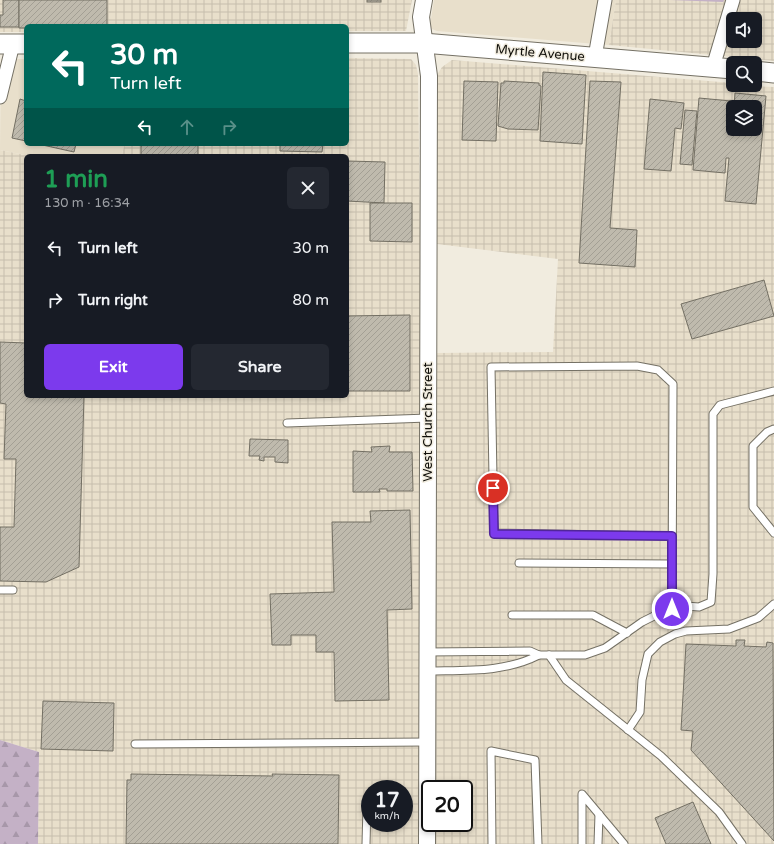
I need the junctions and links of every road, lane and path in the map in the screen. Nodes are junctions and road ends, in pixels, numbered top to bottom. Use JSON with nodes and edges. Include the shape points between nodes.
{"nodes":[{"id":1,"x":424,"y":0,"type":"edge"},
{"id":2,"x":605,"y":0,"type":"edge"},
{"id":3,"x":733,"y":0,"type":"edge"},
{"id":4,"x":423,"y":42,"type":"junction"},
{"id":5,"x":349,"y":43,"type":"edge"},
{"id":6,"x":13,"y":44,"type":"edge"},
{"id":7,"x":595,"y":57,"type":"junction"},
{"id":8,"x":713,"y":67,"type":"junction"},
{"id":9,"x":726,"y":68,"type":"edge"},
{"id":10,"x":762,"y":71,"type":"edge"},
{"id":11,"x":774,"y":72,"type":"edge"},
{"id":12,"x":0,"y":97,"type":"edge"},
{"id":13,"x":774,"y":391,"type":"edge"},
{"id":14,"x":428,"y":418,"type":"junction"},
{"id":15,"x":287,"y":423,"type":"dead end"},
{"id":16,"x":774,"y":429,"type":"edge"},
{"id":17,"x":774,"y":533,"type":"edge"},
{"id":18,"x":672,"y":536,"type":"junction"},
{"id":19,"x":519,"y":563,"type":"dead end"},
{"id":20,"x":672,"y":564,"type":"junction"},
{"id":21,"x":0,"y":590,"type":"edge"},
{"id":22,"x":13,"y":590,"type":"dead end"},
{"id":23,"x":774,"y":604,"type":"edge"},
{"id":24,"x":672,"y":609,"type":"junction"},
{"id":25,"x":512,"y":615,"type":"dead end"},
{"id":26,"x":627,"y":633,"type":"junction"},
{"id":27,"x":427,"y":652,"type":"junction"},
{"id":28,"x":539,"y":655,"type":"junction"},
{"id":29,"x":549,"y":655,"type":"junction"},
{"id":30,"x":427,"y":671,"type":"junction"},
{"id":31,"x":628,"y":730,"type":"junction"},
{"id":32,"x":427,"y":742,"type":"junction"},
{"id":33,"x":135,"y":744,"type":"dead end"},
{"id":34,"x":599,"y":814,"type":"junction"},
{"id":35,"x":366,"y":832,"type":"edge"},
{"id":36,"x":618,"y":841,"type":"edge"},
{"id":37,"x":366,"y":844,"type":"edge"},
{"id":38,"x":426,"y":844,"type":"edge"},
{"id":39,"x":492,"y":844,"type":"edge"},
{"id":40,"x":538,"y":844,"type":"edge"},
{"id":41,"x":582,"y":844,"type":"edge"},
{"id":42,"x":598,"y":844,"type":"edge"},
{"id":43,"x":624,"y":844,"type":"edge"},
{"id":44,"x":742,"y":844,"type":"edge"}],
"edges":[{"from":1,"to":4,"type":"street","name":"West Church Street","via":[[421,17]]},
{"from":2,"to":7,"type":"street"},
{"from":3,"to":8,"type":"street"},
{"from":4,"to":5,"type":"main road","name":"Myrtle Avenue"},
{"from":4,"to":7,"type":"main road","name":"Myrtle Avenue"},
{"from":4,"to":14,"type":"street","name":"West Church Street","via":[[429,76]]},
{"from":6,"to":12,"type":"street"},
{"from":7,"to":8,"type":"main road","name":"Myrtle Avenue"},
{"from":8,"to":9,"type":"main road","name":"Myrtle Avenue"},
{"from":10,"to":11,"type":"main road"},
{"from":13,"to":24,"type":"lane","via":[[720,405],[713,414],[714,547],[711,602],[699,607]]},
{"from":14,"to":15,"type":"lane"},
{"from":14,"to":27,"type":"street","name":"West Church Street"},
{"from":16,"to":17,"type":"lane","via":[[767,432],[753,446],[753,507]]},
{"from":18,"to":18,"type":"lane","via":[[494,534],[491,367],[636,366],[658,370],[673,384]]},
{"from":18,"to":20,"type":"lane"},
{"from":19,"to":20,"type":"lane"},
{"from":20,"to":24,"type":"lane"},
{"from":21,"to":22,"type":"lane"},
{"from":23,"to":31,"type":"lane","via":[[758,618],[729,629],[686,631],[660,642],[648,654],[642,680],[640,712]]},
{"from":24,"to":26,"type":"lane","via":[[664,610]]},
{"from":25,"to":26,"type":"lane","via":[[593,615]]},
{"from":26,"to":29,"type":"lane","via":[[605,648],[585,655]]},
{"from":27,"to":28,"type":"lane","via":[[530,651]]},
{"from":27,"to":30,"type":"street","name":"West Church Street"},
{"from":28,"to":29,"type":"lane"},
{"from":28,"to":30,"type":"lane","via":[[527,662],[494,669]]},
{"from":29,"to":31,"type":"lane","via":[[566,680]]},
{"from":30,"to":32,"type":"street","name":"West Church Street"},
{"from":31,"to":44,"type":"lane","via":[[661,756],[719,812]]},
{"from":32,"to":33,"type":"lane"},
{"from":32,"to":38,"type":"street","name":"West Church Street"},
{"from":34,"to":36,"type":"lane"},
{"from":34,"to":41,"type":"lane","via":[[582,794]]},
{"from":34,"to":42,"type":"lane"},
{"from":35,"to":37,"type":"lane"},
{"from":36,"to":43,"type":"lane"},
{"from":39,"to":40,"type":"lane","via":[[491,751],[536,760]]}]}
